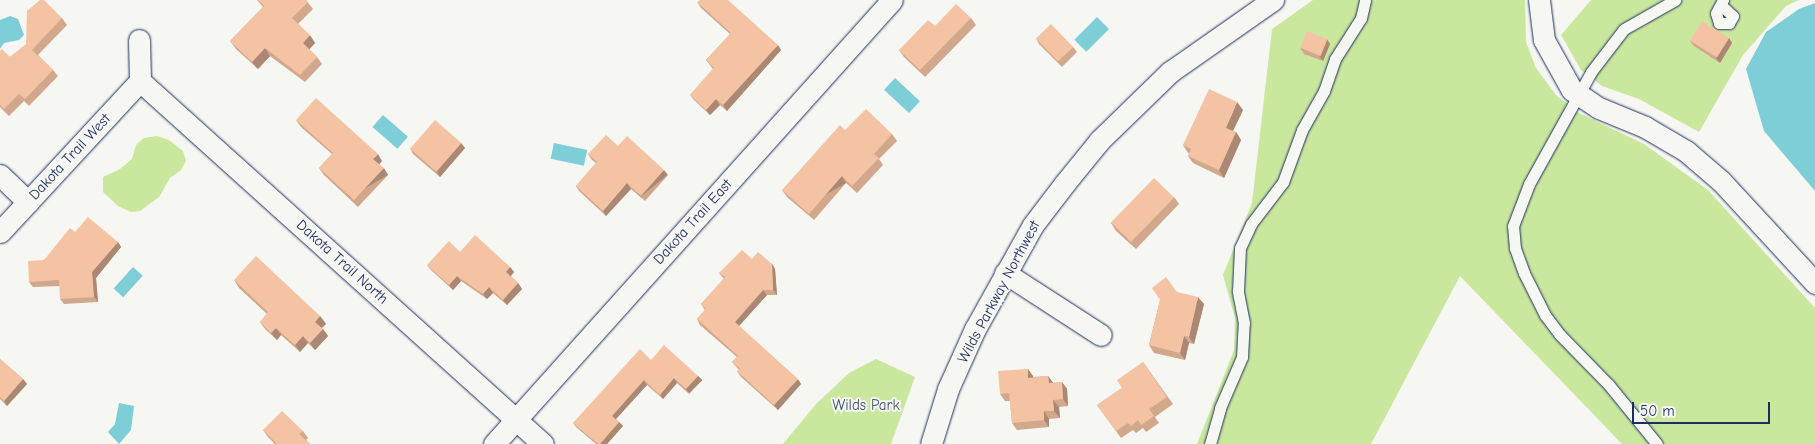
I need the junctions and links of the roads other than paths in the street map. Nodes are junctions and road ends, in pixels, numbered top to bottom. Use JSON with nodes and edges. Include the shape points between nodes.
{"nodes":[{"id":1,"x":892,"y":0,"type":"edge"},
{"id":2,"x":1365,"y":0,"type":"edge"},
{"id":3,"x":1539,"y":0,"type":"edge"},
{"id":4,"x":1676,"y":0,"type":"edge"},
{"id":5,"x":1264,"y":3,"type":"edge"},
{"id":6,"x":139,"y":40,"type":"dead end"},
{"id":7,"x":140,"y":81,"type":"junction"},
{"id":8,"x":1579,"y":94,"type":"junction"},
{"id":9,"x":0,"y":175,"type":"edge"},
{"id":10,"x":28,"y":202,"type":"junction"},
{"id":11,"x":0,"y":232,"type":"edge"},
{"id":12,"x":1005,"y":273,"type":"junction"},
{"id":13,"x":1815,"y":283,"type":"edge"},
{"id":14,"x":1101,"y":335,"type":"dead end"},
{"id":15,"x":516,"y":419,"type":"junction"},
{"id":16,"x":494,"y":444,"type":"edge"},
{"id":17,"x":543,"y":444,"type":"edge"},
{"id":18,"x":931,"y":444,"type":"edge"},
{"id":19,"x":1210,"y":444,"type":"edge"},
{"id":20,"x":1657,"y":444,"type":"edge"}],
"edges":[{"from":1,"to":15,"type":"street","name":"Dakota Trail East"},
{"from":2,"to":19,"type":"lane","via":[[1362,18],[1335,59],[1324,92],[1302,130],[1283,182],[1251,224],[1240,248],[1238,291],[1244,323],[1242,357],[1220,408]]},
{"from":3,"to":8,"type":"street","via":[[1544,40],[1557,68]]},
{"from":4,"to":8,"type":"lane","via":[[1624,29]]},
{"from":5,"to":12,"type":"street","name":"Wilds Parkway Northwest","via":[[1170,72],[1100,140],[1033,225]]},
{"from":6,"to":7,"type":"street"},
{"from":7,"to":10,"type":"street","name":"Dakota Trail West"},
{"from":7,"to":15,"type":"street","name":"Dakota Trail North"},
{"from":8,"to":13,"type":"street","via":[[1599,108],[1645,127],[1686,151],[1720,180]]},
{"from":8,"to":20,"type":"lane","via":[[1528,184],[1513,226],[1515,248],[1545,315]]},
{"from":9,"to":10,"type":"street"},
{"from":10,"to":11,"type":"street","name":"Dakota Trail West"},
{"from":12,"to":14,"type":"street"},
{"from":12,"to":18,"type":"street","name":"Wilds Parkway Northwest","via":[[948,389]]},
{"from":15,"to":16,"type":"street","name":"Dakota Trail East"},
{"from":15,"to":17,"type":"street","name":"Dakota Trail North"}]}
